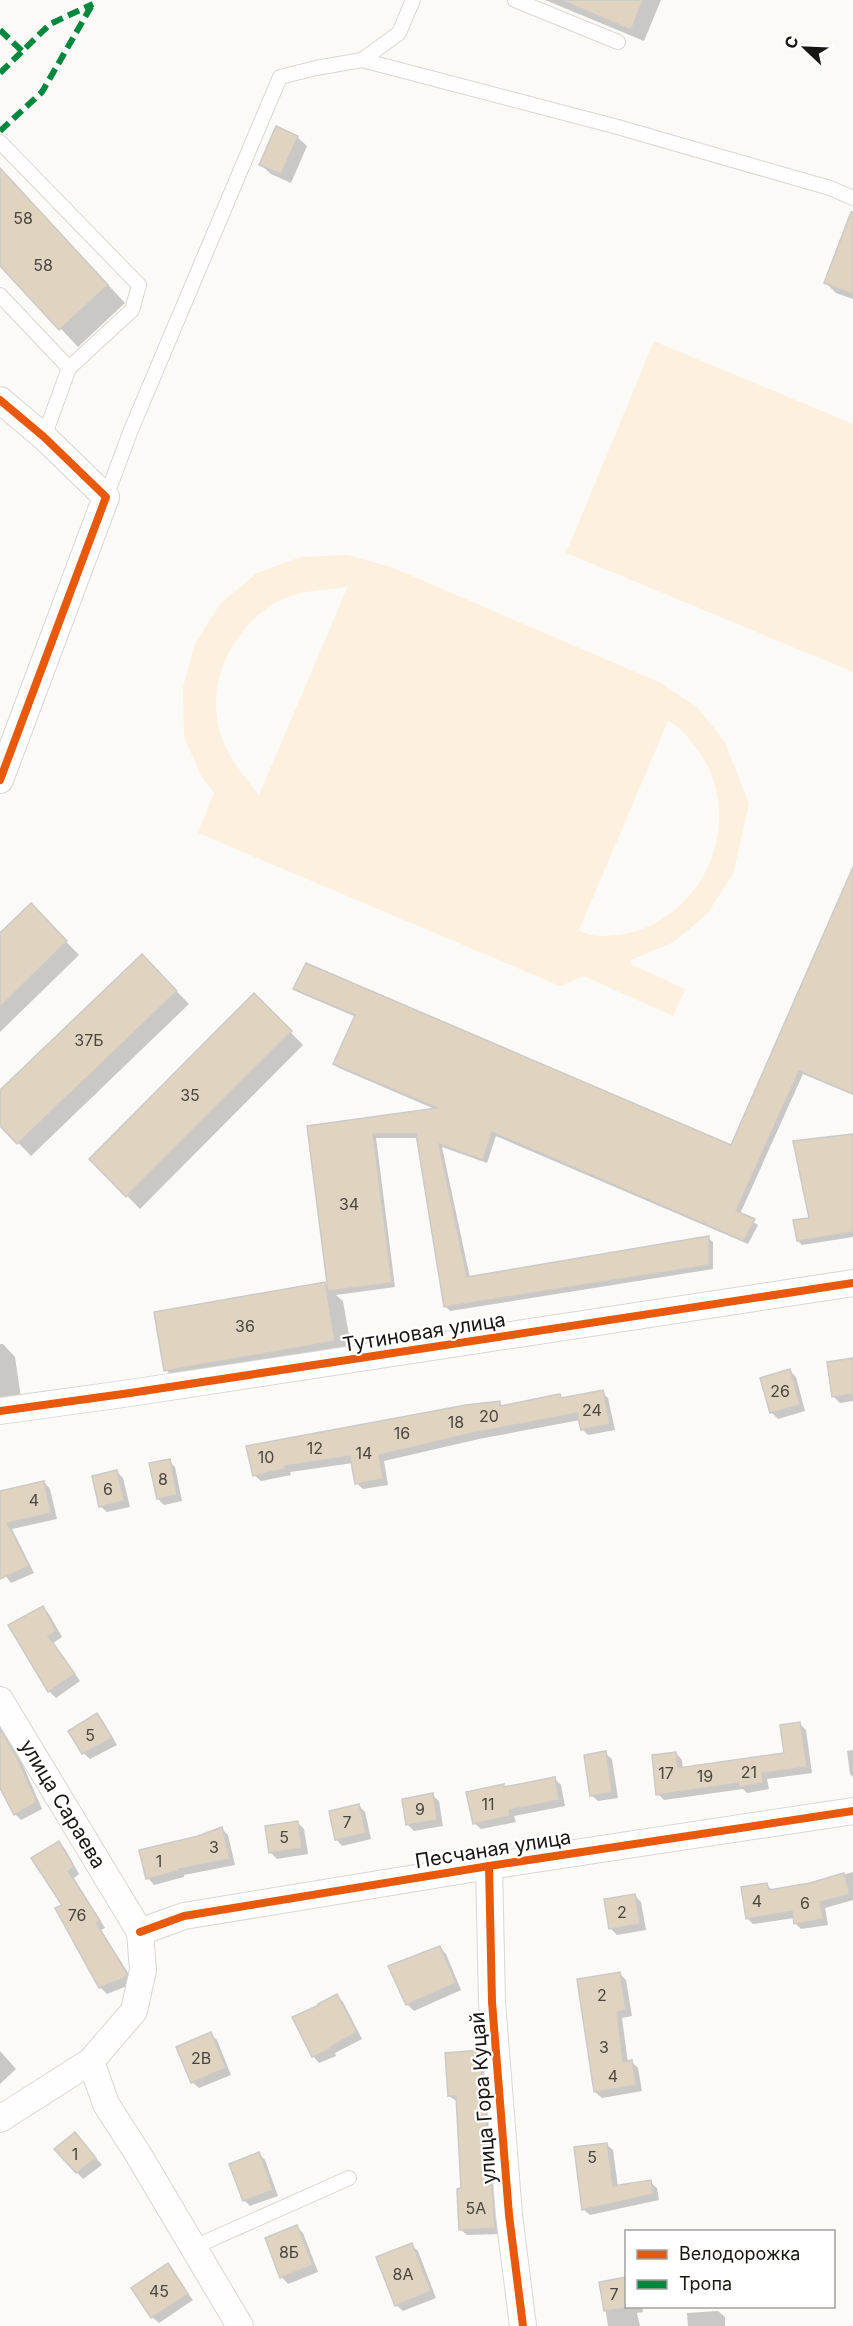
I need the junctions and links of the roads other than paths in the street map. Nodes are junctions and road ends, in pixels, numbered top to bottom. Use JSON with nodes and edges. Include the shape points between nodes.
{"nodes":[{"id":1,"x":413,"y":0,"type":"edge"},
{"id":2,"x":516,"y":0,"type":"edge"},
{"id":3,"x":618,"y":42,"type":"dead end"},
{"id":4,"x":362,"y":60,"type":"junction"},
{"id":5,"x":0,"y":142,"type":"edge"},
{"id":6,"x":853,"y":198,"type":"edge"},
{"id":7,"x":0,"y":295,"type":"edge"},
{"id":8,"x":69,"y":368,"type":"junction"},
{"id":9,"x":0,"y":400,"type":"edge"},
{"id":10,"x":44,"y":437,"type":"junction"},
{"id":11,"x":106,"y":497,"type":"junction"},
{"id":12,"x":0,"y":780,"type":"edge"},
{"id":13,"x":853,"y":1283,"type":"edge"},
{"id":14,"x":0,"y":1411,"type":"edge"},
{"id":15,"x":0,"y":1700,"type":"edge"},
{"id":16,"x":853,"y":1811,"type":"edge"},
{"id":17,"x":489,"y":1866,"type":"junction"},
{"id":18,"x":140,"y":1932,"type":"junction"},
{"id":19,"x":91,"y":2061,"type":"junction"},
{"id":20,"x":0,"y":2120,"type":"edge"},
{"id":21,"x":349,"y":2178,"type":"dead end"},
{"id":22,"x":194,"y":2247,"type":"junction"},
{"id":23,"x":240,"y":2326,"type":"edge"},
{"id":24,"x":524,"y":2326,"type":"edge"}],
"edges":[{"from":1,"to":4,"type":"lane","via":[[399,33]]},
{"from":2,"to":3,"type":"lane"},
{"from":4,"to":6,"type":"lane","via":[[614,126]]},
{"from":4,"to":11,"type":"lane","via":[[280,77]]},
{"from":5,"to":8,"type":"lane","via":[[139,285],[132,310]]},
{"from":7,"to":8,"type":"lane"},
{"from":8,"to":10,"type":"lane"},
{"from":9,"to":10,"type":"street"},
{"from":10,"to":11,"type":"street"},
{"from":11,"to":12,"type":"street"},
{"from":13,"to":14,"type":"street","name":"Тутиновая улица"},
{"from":15,"to":18,"type":"street","name":"улица Сараева"},
{"from":16,"to":17,"type":"street","name":"Песчаная улица"},
{"from":17,"to":18,"type":"street","name":"Песчаная улица","via":[[184,1916]]},
{"from":17,"to":24,"type":"street","name":"улица Гора Куцай","via":[[492,2002],[508,2215]]},
{"from":18,"to":19,"type":"street","via":[[143,1970],[134,2011]]},
{"from":19,"to":20,"type":"street"},
{"from":19,"to":22,"type":"street","via":[[106,2104]]},
{"from":21,"to":22,"type":"lane"},
{"from":22,"to":23,"type":"street"}]}
